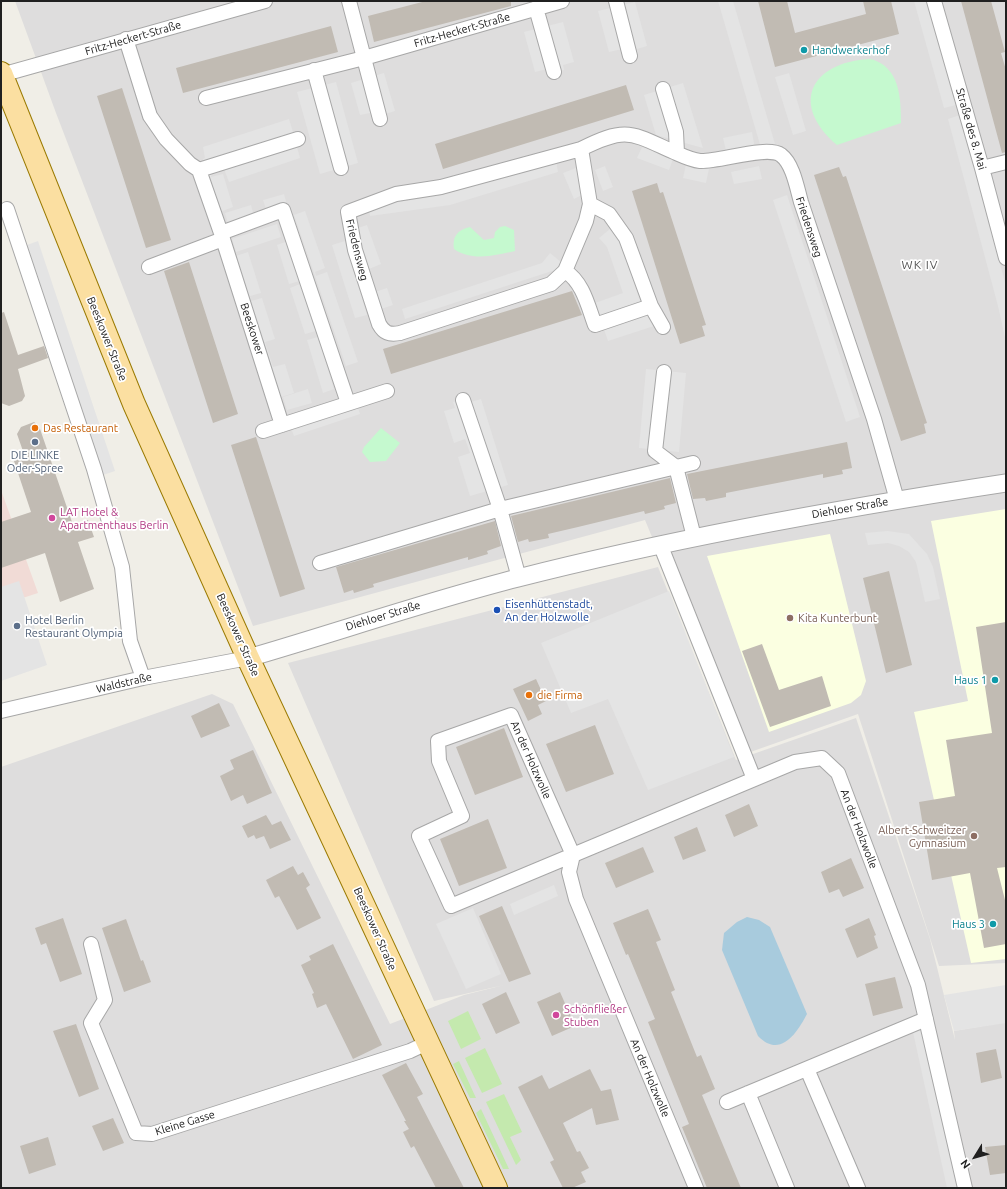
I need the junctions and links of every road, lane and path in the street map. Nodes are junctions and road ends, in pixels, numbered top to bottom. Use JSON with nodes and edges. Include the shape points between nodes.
{"nodes":[{"id":1,"x":265,"y":1,"type":"edge"},
{"id":2,"x":349,"y":1,"type":"edge"},
{"id":3,"x":562,"y":1,"type":"edge"},
{"id":4,"x":616,"y":1,"type":"edge"},
{"id":5,"x":934,"y":1,"type":"edge"},
{"id":6,"x":536,"y":8,"type":"junction"},
{"id":7,"x":126,"y":39,"type":"junction"},
{"id":8,"x":630,"y":56,"type":"dead end"},
{"id":9,"x":364,"y":58,"type":"junction"},
{"id":10,"x":314,"y":70,"type":"junction"},
{"id":11,"x":554,"y":72,"type":"dead end"},
{"id":12,"x":1,"y":74,"type":"edge"},
{"id":13,"x":663,"y":89,"type":"dead end"},
{"id":14,"x":206,"y":98,"type":"dead end"},
{"id":15,"x":380,"y":119,"type":"dead end"},
{"id":16,"x":298,"y":139,"type":"dead end"},
{"id":17,"x":581,"y":149,"type":"junction"},
{"id":18,"x":677,"y":153,"type":"junction"},
{"id":19,"x":1006,"y":162,"type":"edge"},
{"id":20,"x":341,"y":168,"type":"dead end"},
{"id":21,"x":982,"y":168,"type":"junction"},
{"id":22,"x":200,"y":170,"type":"junction"},
{"id":23,"x":590,"y":204,"type":"junction"},
{"id":24,"x":7,"y":209,"type":"dead end"},
{"id":25,"x":222,"y":236,"type":"junction"},
{"id":26,"x":1006,"y":258,"type":"edge"},
{"id":27,"x":150,"y":267,"type":"dead end"},
{"id":28,"x":565,"y":271,"type":"junction"},
{"id":29,"x":651,"y":306,"type":"junction"},
{"id":30,"x":662,"y":328,"type":"dead end"},
{"id":31,"x":664,"y":372,"type":"dead end"},
{"id":32,"x":387,"y":391,"type":"dead end"},
{"id":33,"x":463,"y":400,"type":"dead end"},
{"id":34,"x":348,"y":403,"type":"junction"},
{"id":35,"x":282,"y":425,"type":"junction"},
{"id":36,"x":263,"y":431,"type":"dead end"},
{"id":37,"x":693,"y":463,"type":"dead end"},
{"id":38,"x":676,"y":467,"type":"junction"},
{"id":39,"x":1006,"y":483,"type":"edge"},
{"id":40,"x":897,"y":500,"type":"junction"},
{"id":41,"x":500,"y":509,"type":"junction"},
{"id":42,"x":694,"y":537,"type":"junction"},
{"id":43,"x":660,"y":544,"type":"junction"},
{"id":44,"x":320,"y":563,"type":"dead end"},
{"id":45,"x":519,"y":578,"type":"junction"},
{"id":46,"x":248,"y":658,"type":"junction"},
{"id":47,"x":143,"y":678,"type":"junction"},
{"id":48,"x":1,"y":711,"type":"edge"},
{"id":49,"x":754,"y":779,"type":"junction"},
{"id":50,"x":573,"y":855,"type":"junction"},
{"id":51,"x":91,"y":944,"type":"dead end"},
{"id":52,"x":926,"y":1019,"type":"junction"},
{"id":53,"x":427,"y":1043,"type":"junction"},
{"id":54,"x":807,"y":1069,"type":"junction"},
{"id":55,"x":748,"y":1093,"type":"junction"},
{"id":56,"x":727,"y":1102,"type":"dead end"},
{"id":57,"x":496,"y":1188,"type":"edge"},
{"id":58,"x":696,"y":1188,"type":"edge"},
{"id":59,"x":787,"y":1188,"type":"edge"},
{"id":60,"x":858,"y":1188,"type":"edge"},
{"id":61,"x":965,"y":1188,"type":"edge"}],
"edges":[{"from":1,"to":7,"type":"street","name":"Fritz-Heckert-Straße"},
{"from":2,"to":9,"type":"street"},
{"from":3,"to":6,"type":"street","name":"Fritz-Heckert-Straße"},
{"from":4,"to":8,"type":"street"},
{"from":5,"to":21,"type":"street","name":"Straße des 8. Mai"},
{"from":6,"to":9,"type":"street","name":"Fritz-Heckert-Straße"},
{"from":6,"to":11,"type":"street"},
{"from":7,"to":12,"type":"street","name":"Fritz-Heckert-Straße"},
{"from":7,"to":22,"type":"street","via":[[150,116],[166,139],[190,164]]},
{"from":9,"to":10,"type":"street","name":"Fritz-Heckert-Straße"},
{"from":9,"to":15,"type":"street"},
{"from":10,"to":14,"type":"street","name":"Fritz-Heckert-Straße"},
{"from":10,"to":20,"type":"street"},
{"from":12,"to":46,"type":"main road","name":"Beeskower Straße","via":[[134,404]]},
{"from":13,"to":18,"type":"street","via":[[676,132]]},
{"from":16,"to":22,"type":"street"},
{"from":17,"to":18,"type":"street","name":"Friedensweg","via":[[603,138],[621,134],[638,136]]},
{"from":17,"to":23,"type":"street","name":"Friedensweg"},
{"from":17,"to":28,"type":"street","name":"Friedensweg","via":[[441,186],[396,194],[348,212],[355,250],[379,324],[383,332],[390,334],[400,333],[551,284]]},
{"from":18,"to":40,"type":"street","name":"Friedensweg","via":[[698,161],[710,161],[757,152],[771,152],[780,155],[790,167],[872,412]]},
{"from":19,"to":21,"type":"street"},
{"from":21,"to":26,"type":"street","name":"Straße des 8. Mai"},
{"from":22,"to":25,"type":"street"},
{"from":23,"to":28,"type":"street","name":"Friedensweg","via":[[586,221]]},
{"from":23,"to":29,"type":"street","via":[[609,214],[626,238]]},
{"from":24,"to":47,"type":"street","via":[[94,469],[122,567],[130,641]]},
{"from":25,"to":27,"type":"street"},
{"from":25,"to":34,"type":"street","via":[[283,210]]},
{"from":25,"to":35,"type":"street","name":"Beeskower"},
{"from":28,"to":29,"type":"street","via":[[572,275],[584,292],[595,325]]},
{"from":29,"to":30,"type":"street"},
{"from":31,"to":38,"type":"street","via":[[655,451]]},
{"from":32,"to":34,"type":"street"},
{"from":33,"to":41,"type":"street"},
{"from":34,"to":35,"type":"street"},
{"from":35,"to":36,"type":"street"},
{"from":37,"to":38,"type":"street"},
{"from":38,"to":41,"type":"street"},
{"from":38,"to":42,"type":"street"},
{"from":39,"to":40,"type":"street","name":"Diehloer Straße"},
{"from":40,"to":42,"type":"street","name":"Diehloer Straße"},
{"from":41,"to":44,"type":"street"},
{"from":41,"to":45,"type":"street"},
{"from":42,"to":43,"type":"street","name":"Diehloer Straße"},
{"from":43,"to":45,"type":"street","name":"Diehloer Straße"},
{"from":43,"to":49,"type":"street"},
{"from":45,"to":46,"type":"street","name":"Diehloer Straße","via":[[425,603]]},
{"from":46,"to":47,"type":"street","name":"Waldstraße"},
{"from":46,"to":53,"type":"main road","name":"Beeskower Straße"},
{"from":47,"to":48,"type":"street","name":"Waldstraße"},
{"from":49,"to":50,"type":"street","name":"An der Holzwolle"},
{"from":49,"to":52,"type":"street","name":"An der Holzwolle","via":[[795,762],[822,758],[838,772],[918,985]]},
{"from":50,"to":50,"type":"street","name":"An der Holzwolle","via":[[512,715],[438,741],[440,761],[462,816],[418,836],[451,906]]},
{"from":50,"to":58,"type":"street","name":"An der Holzwolle","via":[[569,872],[576,899]]},
{"from":51,"to":53,"type":"street","name":"Kleine Gasse","via":[[105,1000],[91,1023],[136,1133],[152,1134],[410,1051]]},
{"from":52,"to":54,"type":"street"},
{"from":52,"to":61,"type":"street","name":"An der Holzwolle"},
{"from":53,"to":57,"type":"main road","name":"Beeskower Straße"},
{"from":54,"to":55,"type":"street"},
{"from":54,"to":60,"type":"street"},
{"from":55,"to":56,"type":"street"},
{"from":55,"to":59,"type":"street"}]}
